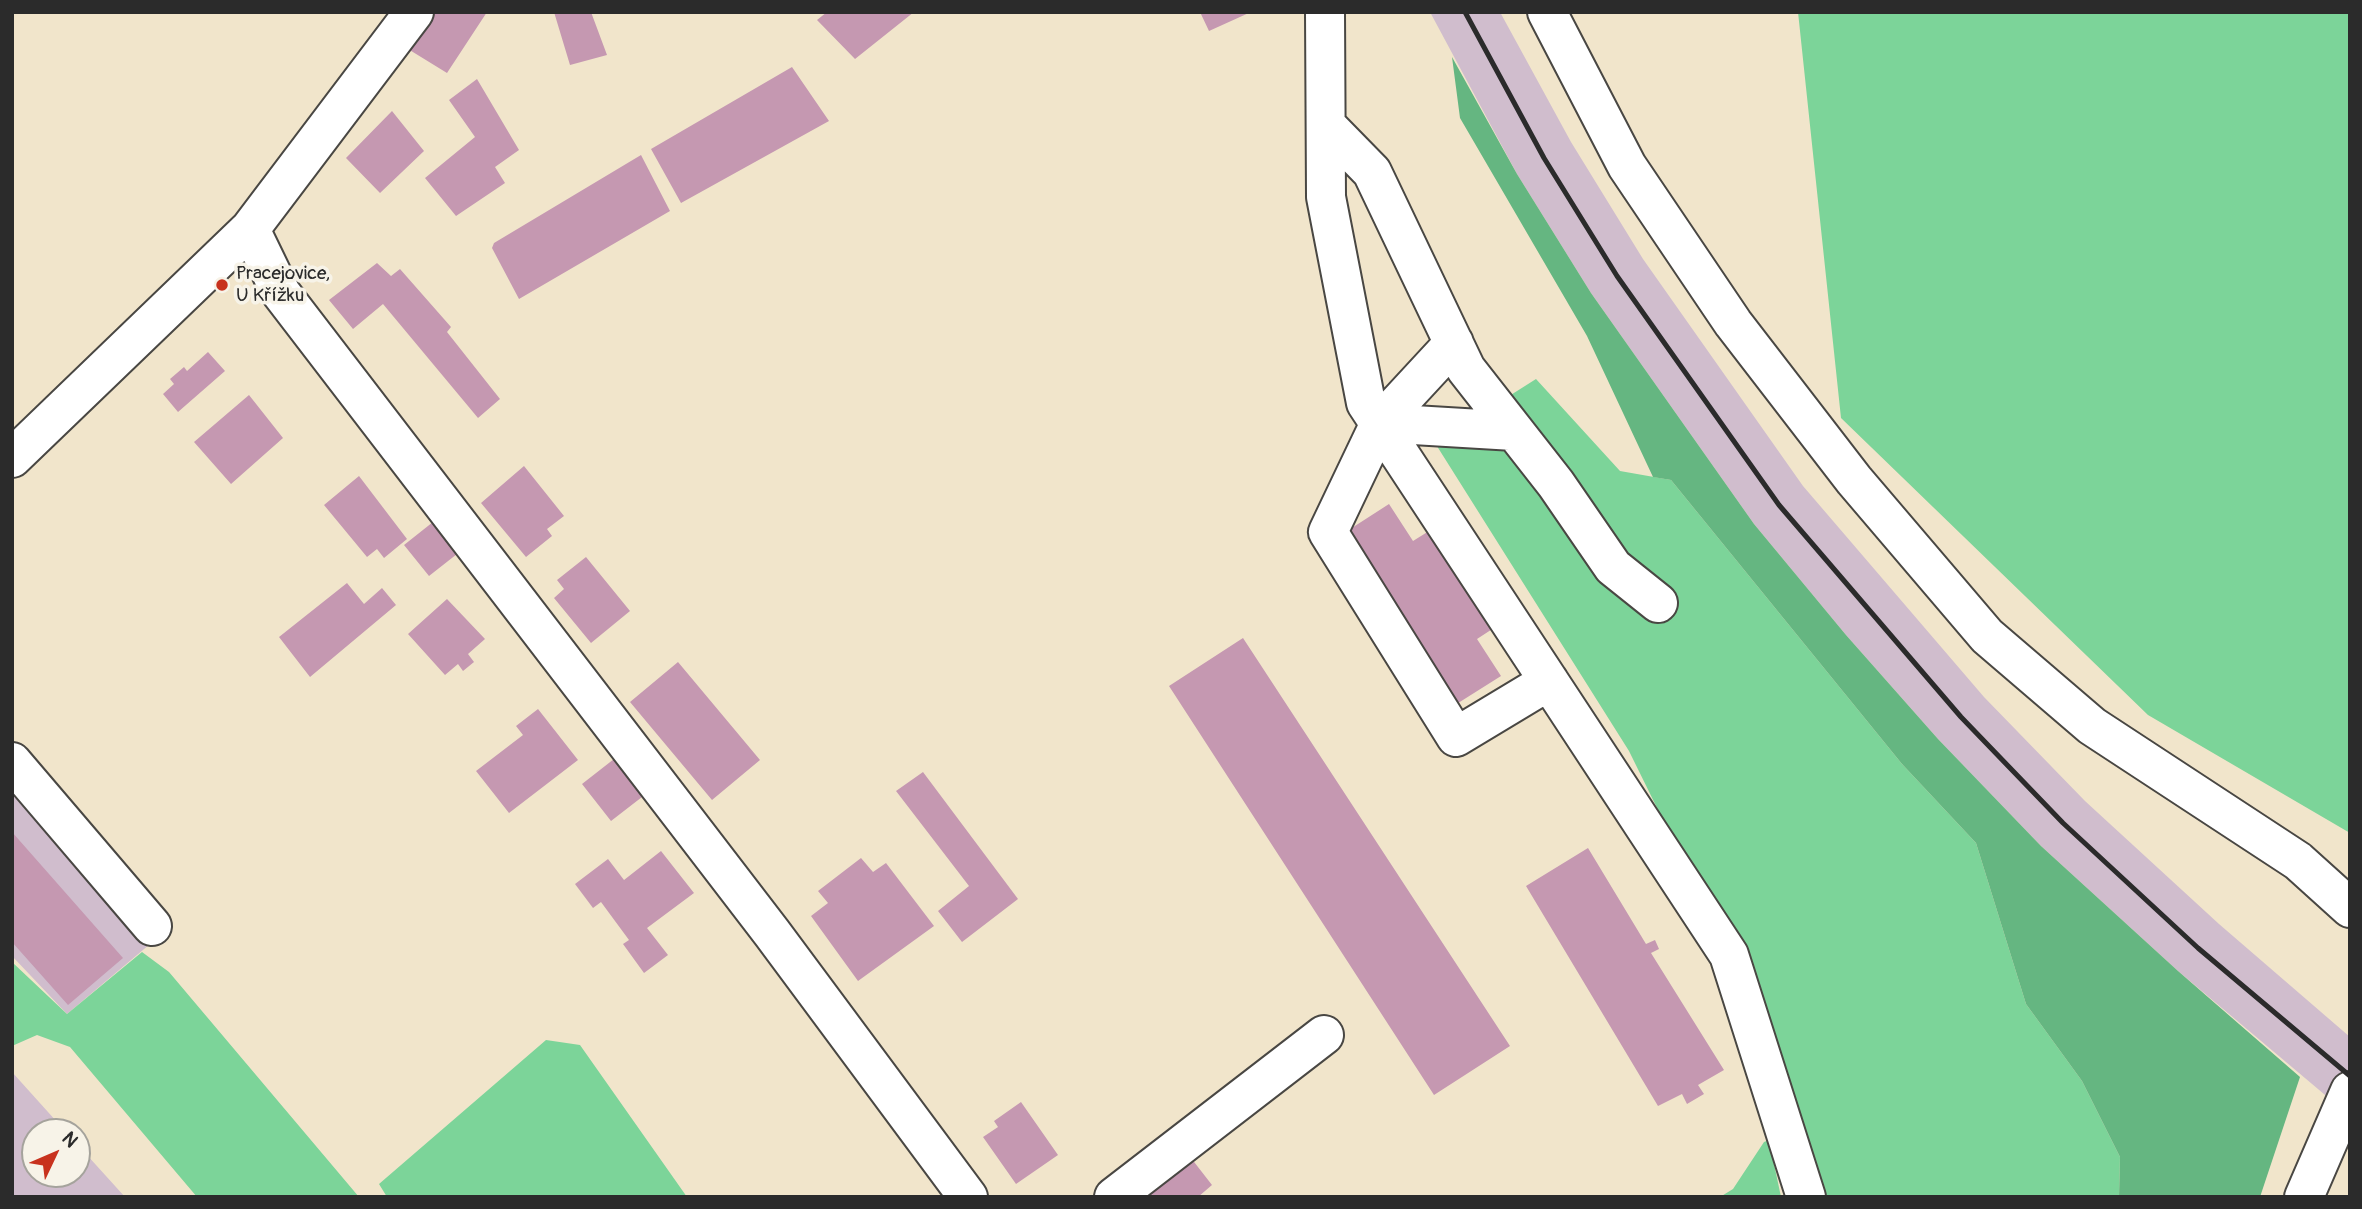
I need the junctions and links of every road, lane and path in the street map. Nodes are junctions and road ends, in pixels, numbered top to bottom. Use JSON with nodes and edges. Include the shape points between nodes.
{"nodes":[{"id":1,"x":414,"y":12,"type":"edge"},
{"id":2,"x":1325,"y":12,"type":"edge"},
{"id":3,"x":1547,"y":12,"type":"edge"},
{"id":4,"x":1326,"y":125,"type":"junction"},
{"id":5,"x":250,"y":229,"type":"junction"},
{"id":6,"x":1454,"y":343,"type":"junction"},
{"id":7,"x":1380,"y":423,"type":"junction"},
{"id":8,"x":1514,"y":431,"type":"junction"},
{"id":9,"x":12,"y":458,"type":"edge"},
{"id":10,"x":1658,"y":603,"type":"dead end"},
{"id":11,"x":1549,"y":681,"type":"junction"},
{"id":12,"x":12,"y":762,"type":"edge"},
{"id":13,"x":2350,"y":908,"type":"edge"},
{"id":14,"x":152,"y":926,"type":"dead end"},
{"id":15,"x":1324,"y":1035,"type":"dead end"},
{"id":16,"x":2350,"y":1091,"type":"edge"},
{"id":17,"x":968,"y":1197,"type":"edge"},
{"id":18,"x":1114,"y":1197,"type":"edge"},
{"id":19,"x":1807,"y":1197,"type":"edge"},
{"id":20,"x":2304,"y":1197,"type":"edge"}],
"edges":[{"from":1,"to":5,"type":"street"},
{"from":2,"to":4,"type":"street"},
{"from":3,"to":13,"type":"street","via":[[1627,166],[1732,323],[1854,480],[1987,636],[2092,726],[2298,861]]},
{"from":4,"to":6,"type":"street","via":[[1372,172]]},
{"from":4,"to":7,"type":"street","via":[[1326,197],[1366,403]]},
{"from":5,"to":9,"type":"street"},
{"from":5,"to":17,"type":"street","via":[[281,293],[772,933]]},
{"from":6,"to":7,"type":"street"},
{"from":6,"to":8,"type":"street","via":[[1465,369]]},
{"from":7,"to":8,"type":"street"},
{"from":7,"to":11,"type":"street"},
{"from":7,"to":11,"type":"street","via":[[1328,532],[1456,737]]},
{"from":8,"to":10,"type":"street","via":[[1613,567]]},
{"from":11,"to":19,"type":"street","via":[[1729,955]]},
{"from":12,"to":14,"type":"street"},
{"from":15,"to":18,"type":"street"},
{"from":16,"to":20,"type":"street"}]}
